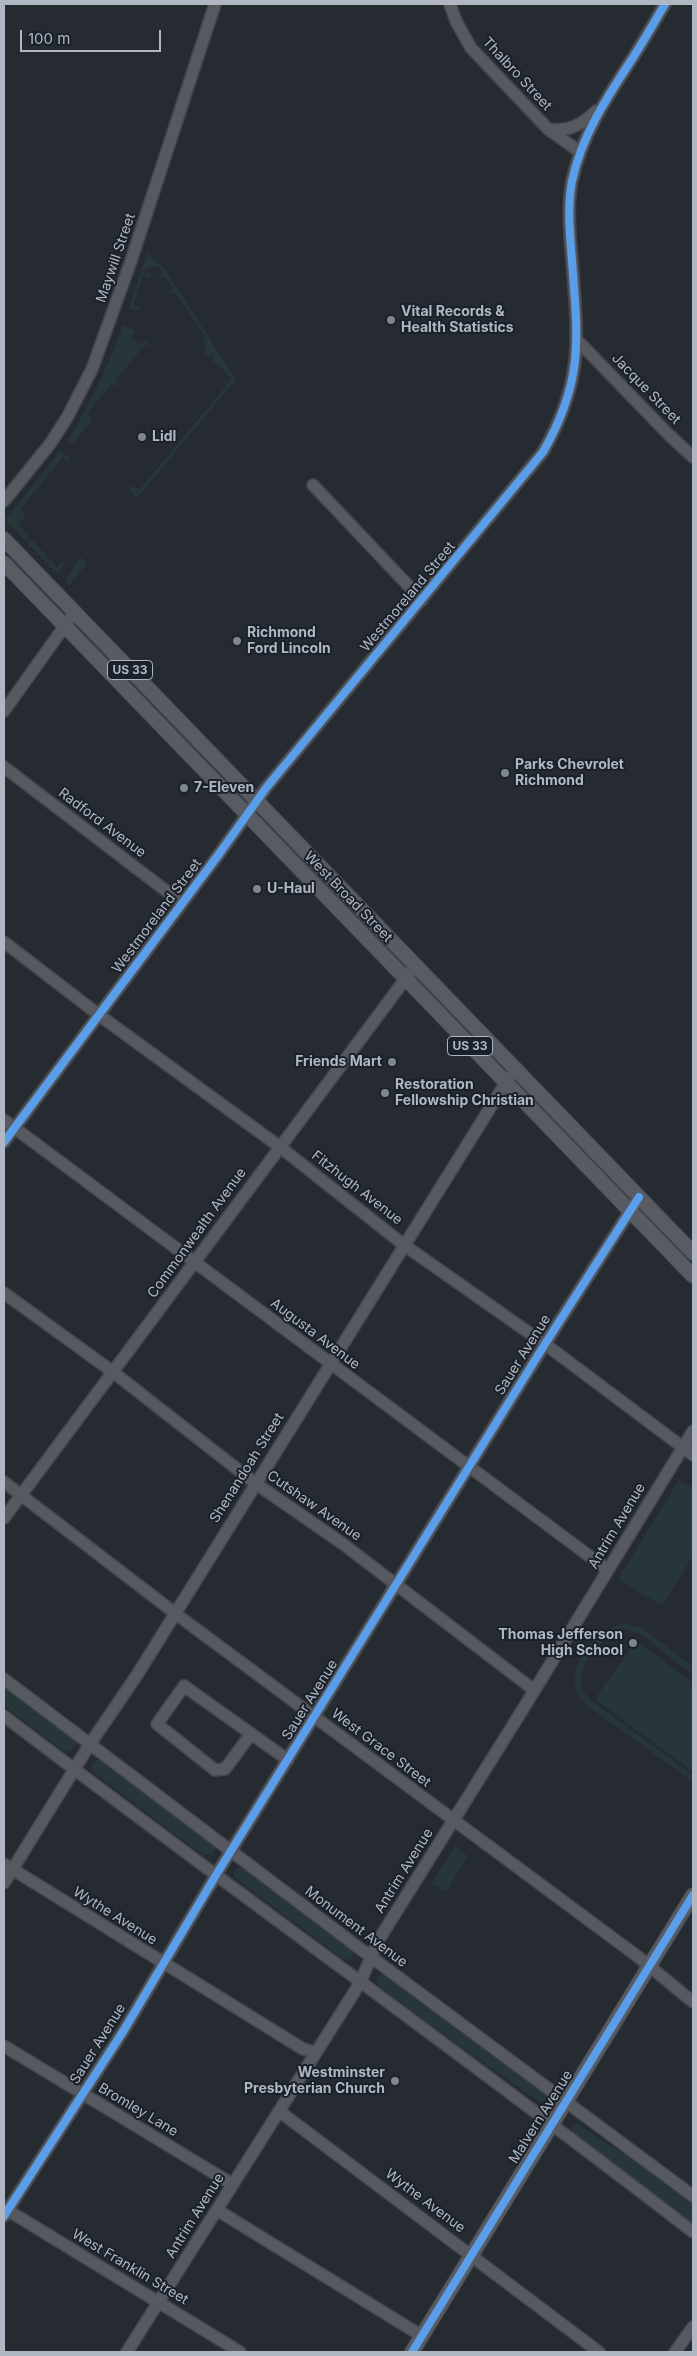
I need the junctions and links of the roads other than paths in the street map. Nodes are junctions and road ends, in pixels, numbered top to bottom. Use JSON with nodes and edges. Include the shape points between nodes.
{"nodes":[{"id":1,"x":215,"y":4,"type":"edge"},
{"id":2,"x":450,"y":4,"type":"edge"},
{"id":3,"x":665,"y":4,"type":"edge"},
{"id":4,"x":602,"y":107,"type":"junction"},
{"id":5,"x":548,"y":128,"type":"junction"},
{"id":6,"x":580,"y":152,"type":"junction"},
{"id":7,"x":578,"y":341,"type":"junction"},
{"id":8,"x":693,"y":457,"type":"edge"},
{"id":9,"x":312,"y":485,"type":"dead end"},
{"id":10,"x":4,"y":501,"type":"edge"},
{"id":11,"x":4,"y":539,"type":"edge"},
{"id":12,"x":4,"y":563,"type":"edge"},
{"id":13,"x":422,"y":600,"type":"junction"},
{"id":14,"x":74,"y":612,"type":"junction"},
{"id":15,"x":65,"y":626,"type":"junction"},
{"id":16,"x":4,"y":711,"type":"edge"},
{"id":17,"x":4,"y":767,"type":"edge"},
{"id":18,"x":256,"y":802,"type":"junction"},
{"id":19,"x":247,"y":815,"type":"junction"},
{"id":20,"x":182,"y":903,"type":"junction"},
{"id":21,"x":4,"y":942,"type":"edge"},
{"id":22,"x":414,"y":966,"type":"junction"},
{"id":23,"x":405,"y":978,"type":"junction"},
{"id":24,"x":99,"y":1015,"type":"junction"},
{"id":25,"x":514,"y":1068,"type":"junction"},
{"id":26,"x":506,"y":1082,"type":"junction"},
{"id":27,"x":4,"y":1120,"type":"edge"},
{"id":28,"x":14,"y":1128,"type":"junction"},
{"id":29,"x":4,"y":1142,"type":"edge"},
{"id":30,"x":280,"y":1147,"type":"junction"},
{"id":31,"x":639,"y":1197,"type":"junction"},
{"id":32,"x":630,"y":1211,"type":"junction"},
{"id":33,"x":404,"y":1244,"type":"junction"},
{"id":34,"x":693,"y":1253,"type":"edge"},
{"id":35,"x":195,"y":1262,"type":"junction"},
{"id":36,"x":693,"y":1276,"type":"edge"},
{"id":37,"x":4,"y":1293,"type":"edge"},
{"id":38,"x":545,"y":1344,"type":"junction"},
{"id":39,"x":329,"y":1364,"type":"junction"},
{"id":40,"x":113,"y":1372,"type":"junction"},
{"id":41,"x":693,"y":1431,"type":"edge"},
{"id":42,"x":683,"y":1447,"type":"junction"},
{"id":43,"x":693,"y":1455,"type":"edge"},
{"id":44,"x":470,"y":1466,"type":"junction"},
{"id":45,"x":4,"y":1482,"type":"edge"},
{"id":46,"x":255,"y":1483,"type":"junction"},
{"id":47,"x":22,"y":1495,"type":"junction"},
{"id":48,"x":4,"y":1518,"type":"edge"},
{"id":49,"x":608,"y":1570,"type":"junction"},
{"id":50,"x":397,"y":1584,"type":"junction"},
{"id":51,"x":174,"y":1613,"type":"junction"},
{"id":52,"x":4,"y":1679,"type":"edge"},
{"id":53,"x":534,"y":1690,"type":"junction"},
{"id":54,"x":4,"y":1716,"type":"edge"},
{"id":55,"x":315,"y":1717,"type":"junction"},
{"id":56,"x":251,"y":1734,"type":"junction"},
{"id":57,"x":90,"y":1744,"type":"junction"},
{"id":58,"x":288,"y":1760,"type":"junction"},
{"id":59,"x":75,"y":1771,"type":"junction"},
{"id":60,"x":454,"y":1820,"type":"junction"},
{"id":61,"x":231,"y":1851,"type":"junction"},
{"id":62,"x":8,"y":1867,"type":"edge"},
{"id":63,"x":216,"y":1875,"type":"junction"},
{"id":64,"x":4,"y":1883,"type":"edge"},
{"id":65,"x":693,"y":1895,"type":"edge"},
{"id":66,"x":371,"y":1957,"type":"junction"},
{"id":67,"x":162,"y":1962,"type":"junction"},
{"id":68,"x":650,"y":1966,"type":"junction"},
{"id":69,"x":360,"y":1983,"type":"junction"},
{"id":70,"x":693,"y":2002,"type":"edge"},
{"id":71,"x":4,"y":2046,"type":"edge"},
{"id":72,"x":315,"y":2052,"type":"junction"},
{"id":73,"x":82,"y":2094,"type":"junction"},
{"id":74,"x":565,"y":2101,"type":"junction"},
{"id":75,"x":279,"y":2111,"type":"junction"},
{"id":76,"x":551,"y":2122,"type":"junction"},
{"id":77,"x":232,"y":2184,"type":"junction"},
{"id":78,"x":693,"y":2196,"type":"edge"},
{"id":79,"x":218,"y":2210,"type":"junction"},
{"id":80,"x":5,"y":2211,"type":"edge"},
{"id":81,"x":693,"y":2232,"type":"edge"},
{"id":82,"x":471,"y":2255,"type":"junction"},
{"id":83,"x":159,"y":2302,"type":"junction"},
{"id":84,"x":693,"y":2327,"type":"edge"},
{"id":85,"x":422,"y":2336,"type":"junction"},
{"id":86,"x":127,"y":2352,"type":"edge"},
{"id":87,"x":240,"y":2352,"type":"edge"},
{"id":88,"x":412,"y":2352,"type":"edge"},
{"id":89,"x":599,"y":2352,"type":"edge"},
{"id":90,"x":675,"y":2352,"type":"edge"}],
"edges":[{"from":1,"to":10,"type":"street","name":"Maywill Street","via":[[92,369],[50,444]]},
{"from":2,"to":5,"type":"street","name":"Thalbro Street","via":[[471,48]]},
{"from":3,"to":4,"type":"street","name":"Westmoreland Street"},
{"from":4,"to":5,"type":"street","via":[[578,126],[560,130]]},
{"from":4,"to":6,"type":"street","name":"Westmoreland Street"},
{"from":5,"to":6,"type":"street","name":"Thalbro Street"},
{"from":6,"to":7,"type":"street","name":"Westmoreland Street","via":[[570,206]]},
{"from":7,"to":8,"type":"street","name":"Jacque Street"},
{"from":7,"to":13,"type":"street","name":"Westmoreland Street","via":[[568,397],[543,452]]},
{"from":9,"to":13,"type":"street"},
{"from":11,"to":14,"type":"main road","name":"West Broad Street","number":"US 33"},
{"from":12,"to":15,"type":"main road","name":"West Broad Street","number":"US 33"},
{"from":13,"to":18,"type":"street","name":"Westmoreland Street"},
{"from":14,"to":15,"type":"street"},
{"from":14,"to":18,"type":"main road","name":"West Broad Street","number":"US 33"},
{"from":15,"to":16,"type":"street"},
{"from":15,"to":19,"type":"main road","name":"West Broad Street","number":"US 33"},
{"from":17,"to":20,"type":"street","name":"Radford Avenue"},
{"from":18,"to":19,"type":"street","name":"Westmoreland Street"},
{"from":18,"to":22,"type":"main road","name":"West Broad Street","number":"US 33"},
{"from":19,"to":20,"type":"street","name":"Westmoreland Street"},
{"from":19,"to":23,"type":"main road","name":"West Broad Street","number":"US 33"},
{"from":20,"to":24,"type":"street","name":"Westmoreland Street"},
{"from":21,"to":24,"type":"street","name":"Fitzhugh Avenue"},
{"from":22,"to":23,"type":"street","name":"Commonwealth Avenue"},
{"from":22,"to":25,"type":"main road","name":"West Broad Street","number":"US 33"},
{"from":23,"to":26,"type":"main road","name":"West Broad Street","number":"US 33"},
{"from":23,"to":30,"type":"street","name":"Commonwealth Avenue"},
{"from":24,"to":28,"type":"street","name":"Westmoreland Street"},
{"from":24,"to":30,"type":"street","name":"Fitzhugh Avenue"},
{"from":25,"to":26,"type":"street","name":"Shenandoah Street"},
{"from":25,"to":31,"type":"main road","name":"West Broad Street","number":"US 33"},
{"from":26,"to":32,"type":"main road","name":"West Broad Street","number":"US 33"},
{"from":26,"to":33,"type":"street","name":"Shenandoah Street"},
{"from":27,"to":28,"type":"street","name":"Augusta Avenue"},
{"from":28,"to":29,"type":"street","name":"Westmoreland Street"},
{"from":28,"to":35,"type":"street","name":"Augusta Avenue"},
{"from":30,"to":33,"type":"street","name":"Fitzhugh Avenue"},
{"from":30,"to":35,"type":"street","name":"Commonwealth Avenue"},
{"from":31,"to":32,"type":"street","name":"Sauer Avenue"},
{"from":31,"to":34,"type":"main road","name":"West Broad Street","number":"US 33"},
{"from":32,"to":36,"type":"main road","name":"West Broad Street","number":"US 33"},
{"from":32,"to":38,"type":"street","name":"Sauer Avenue"},
{"from":33,"to":38,"type":"street","name":"Fitzhugh Avenue"},
{"from":33,"to":39,"type":"street","name":"Shenandoah Street"},
{"from":35,"to":39,"type":"street","name":"Augusta Avenue"},
{"from":35,"to":40,"type":"street","name":"Commonwealth Avenue"},
{"from":37,"to":40,"type":"street","name":"Cutshaw Avenue"},
{"from":38,"to":42,"type":"street","name":"Fitzhugh Avenue"},
{"from":38,"to":44,"type":"street","name":"Sauer Avenue"},
{"from":39,"to":44,"type":"street","name":"Augusta Avenue"},
{"from":39,"to":46,"type":"street","name":"Shenandoah Street"},
{"from":40,"to":46,"type":"street","name":"Cutshaw Avenue"},
{"from":40,"to":47,"type":"street","name":"Commonwealth Avenue"},
{"from":41,"to":42,"type":"street","name":"Antrim Avenue"},
{"from":42,"to":43,"type":"street","name":"Fitzhugh Avenue"},
{"from":42,"to":49,"type":"street","name":"Antrim Avenue"},
{"from":44,"to":49,"type":"street","name":"Augusta Avenue"},
{"from":44,"to":50,"type":"street","name":"Sauer Avenue"},
{"from":45,"to":47,"type":"street","name":"West Grace Street"},
{"from":46,"to":50,"type":"street","name":"Cutshaw Avenue"},
{"from":46,"to":51,"type":"street","name":"Shenandoah Street"},
{"from":47,"to":48,"type":"street","name":"Commonwealth Avenue"},
{"from":47,"to":51,"type":"street","name":"West Grace Street"},
{"from":49,"to":53,"type":"street","name":"Antrim Avenue"},
{"from":50,"to":53,"type":"street","name":"Cutshaw Avenue"},
{"from":50,"to":55,"type":"street","name":"Sauer Avenue"},
{"from":51,"to":55,"type":"street","name":"West Grace Street"},
{"from":51,"to":57,"type":"street","name":"Shenandoah Street"},
{"from":52,"to":57,"type":"street","name":"Monument Avenue"},
{"from":53,"to":60,"type":"street","name":"Antrim Avenue"},
{"from":54,"to":59,"type":"street"},
{"from":55,"to":58,"type":"street","name":"Sauer Avenue"},
{"from":55,"to":60,"type":"street","name":"West Grace Street"},
{"from":56,"to":56,"type":"street","via":[[184,1686],[157,1724],[215,1770],[225,1769]]},
{"from":56,"to":58,"type":"street"},
{"from":57,"to":59,"type":"street","name":"Shenandoah Street"},
{"from":57,"to":61,"type":"street","name":"Monument Avenue"},
{"from":58,"to":61,"type":"street","name":"Sauer Avenue"},
{"from":59,"to":62,"type":"street","name":"Shenandoah Street"},
{"from":59,"to":63,"type":"street"},
{"from":60,"to":66,"type":"street","name":"Antrim Avenue"},
{"from":60,"to":68,"type":"street","name":"West Grace Street"},
{"from":61,"to":63,"type":"street","name":"Sauer Avenue"},
{"from":61,"to":66,"type":"street","name":"Monument Avenue"},
{"from":62,"to":64,"type":"street","name":"Shenandoah Street"},
{"from":62,"to":67,"type":"street","name":"Wythe Avenue"},
{"from":63,"to":67,"type":"street","name":"Sauer Avenue"},
{"from":63,"to":69,"type":"street"},
{"from":65,"to":68,"type":"main road","name":"Malvern Avenue"},
{"from":66,"to":69,"type":"street","name":"Antrim Avenue"},
{"from":66,"to":74,"type":"street","name":"Monument Avenue"},
{"from":67,"to":72,"type":"street","name":"Wythe Avenue","via":[[303,2049]]},
{"from":67,"to":73,"type":"street","name":"Sauer Avenue","via":[[124,2030]]},
{"from":68,"to":70,"type":"street","name":"West Grace Street"},
{"from":68,"to":74,"type":"main road","name":"Malvern Avenue"},
{"from":69,"to":72,"type":"street","name":"Antrim Avenue"},
{"from":69,"to":76,"type":"street"},
{"from":71,"to":73,"type":"street","name":"Bromley Lane"},
{"from":72,"to":75,"type":"street","name":"Antrim Avenue"},
{"from":73,"to":77,"type":"street","name":"Bromley Lane"},
{"from":73,"to":80,"type":"street","name":"Sauer Avenue","via":[[44,2157]]},
{"from":74,"to":76,"type":"main road","name":"Malvern Avenue"},
{"from":74,"to":78,"type":"street","name":"Monument Avenue"},
{"from":75,"to":77,"type":"street","name":"Antrim Avenue"},
{"from":75,"to":82,"type":"street","name":"Wythe Avenue"},
{"from":76,"to":81,"type":"street"},
{"from":76,"to":82,"type":"main road","name":"Malvern Avenue"},
{"from":77,"to":79,"type":"street","name":"Antrim Avenue"},
{"from":79,"to":83,"type":"street","name":"Antrim Avenue"},
{"from":79,"to":85,"type":"street"},
{"from":80,"to":83,"type":"street","name":"West Franklin Street"},
{"from":82,"to":85,"type":"main road","name":"Malvern Avenue"},
{"from":82,"to":89,"type":"street","name":"Wythe Avenue"},
{"from":83,"to":86,"type":"street","name":"Antrim Avenue"},
{"from":83,"to":87,"type":"street","name":"West Franklin Street"},
{"from":84,"to":90,"type":"street"},
{"from":85,"to":88,"type":"main road","name":"Malvern Avenue"}]}
